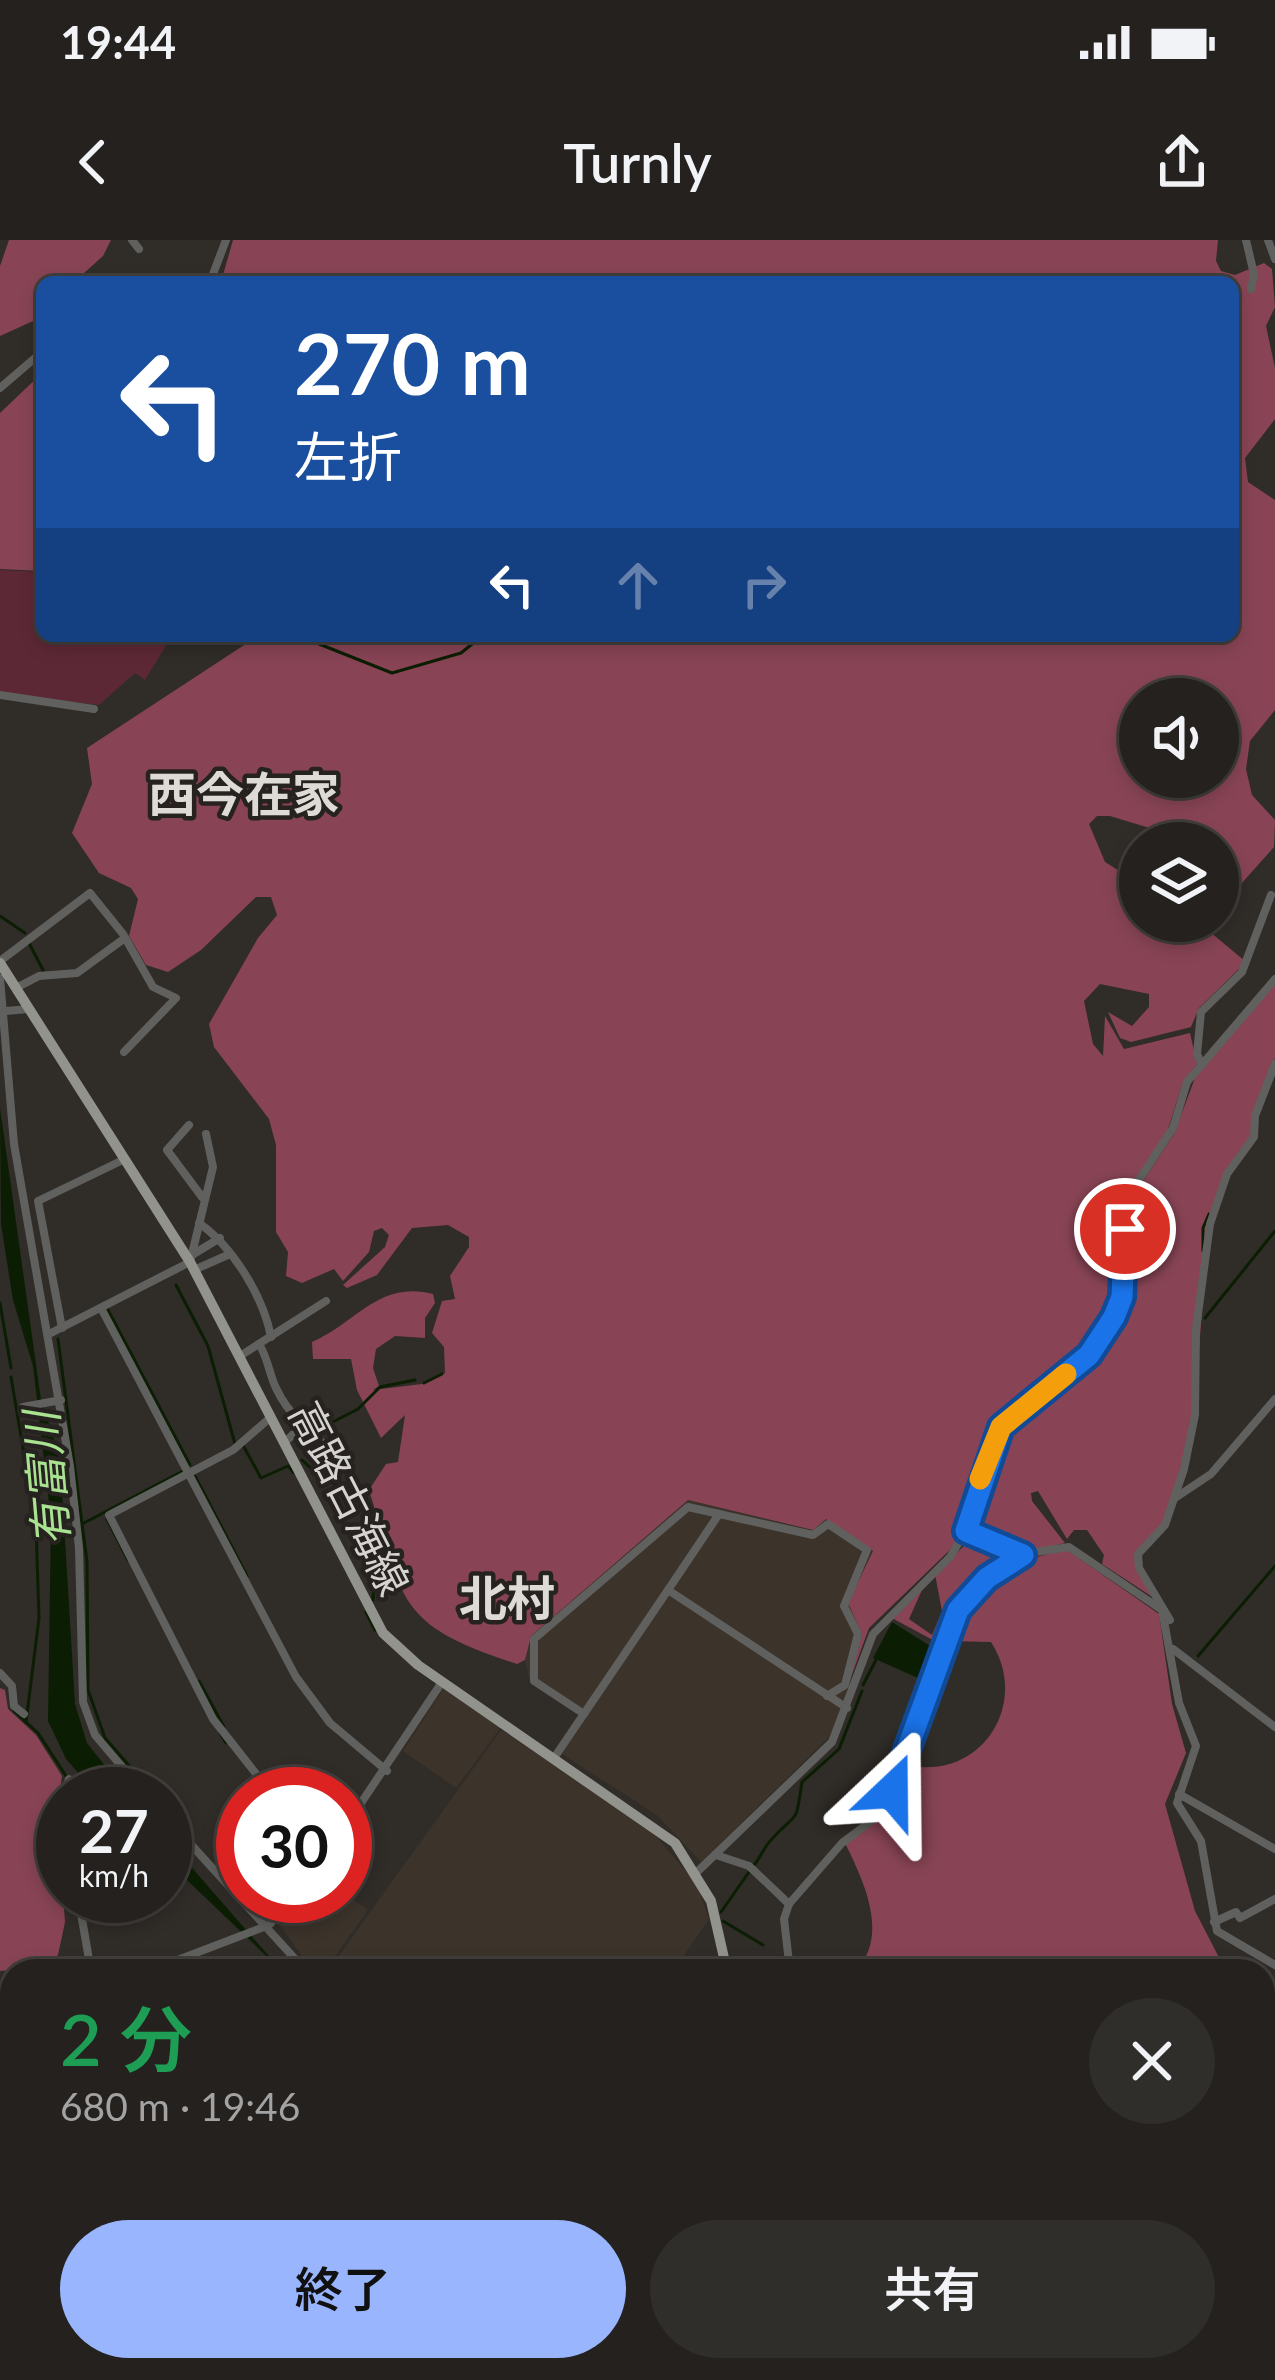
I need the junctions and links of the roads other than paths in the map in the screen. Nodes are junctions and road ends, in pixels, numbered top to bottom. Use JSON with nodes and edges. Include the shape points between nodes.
{"nodes":[{"id":1,"x":132,"y":240,"type":"edge"},
{"id":2,"x":226,"y":240,"type":"edge"},
{"id":3,"x":1246,"y":240,"type":"edge"},
{"id":4,"x":1268,"y":240,"type":"edge"},
{"id":5,"x":139,"y":249,"type":"dead end"},
{"id":6,"x":1275,"y":259,"type":"edge"},
{"id":7,"x":211,"y":276,"type":"edge"},
{"id":8,"x":1251,"y":290,"type":"dead end"},
{"id":9,"x":36,"y":357,"type":"edge"},
{"id":10,"x":0,"y":388,"type":"edge"},
{"id":11,"x":0,"y":695,"type":"edge"},
{"id":12,"x":94,"y":709,"type":"dead end"},
{"id":13,"x":1271,"y":895,"type":"dead end"},
{"id":14,"x":125,"y":938,"type":"junction"},
{"id":15,"x":0,"y":962,"type":"edge"},
{"id":16,"x":0,"y":978,"type":"edge"},
{"id":17,"x":1275,"y":979,"type":"edge"},
{"id":18,"x":7,"y":993,"type":"edge"},
{"id":19,"x":29,"y":1009,"type":"junction"},
{"id":20,"x":6,"y":1011,"type":"junction"},
{"id":21,"x":124,"y":1052,"type":"dead end"},
{"id":22,"x":1275,"y":1064,"type":"edge"},
{"id":23,"x":1202,"y":1065,"type":"junction"},
{"id":24,"x":189,"y":1126,"type":"dead end"},
{"id":25,"x":206,"y":1134,"type":"dead end"},
{"id":26,"x":124,"y":1159,"type":"junction"},
{"id":27,"x":202,"y":1198,"type":"junction"},
{"id":28,"x":199,"y":1223,"type":"junction"},
{"id":29,"x":220,"y":1238,"type":"junction"},
{"id":30,"x":230,"y":1254,"type":"junction"},
{"id":31,"x":192,"y":1262,"type":"junction"},
{"id":32,"x":326,"y":1301,"type":"dead end"},
{"id":33,"x":101,"y":1308,"type":"junction"},
{"id":34,"x":62,"y":1328,"type":"junction"},
{"id":35,"x":49,"y":1334,"type":"junction"},
{"id":36,"x":272,"y":1337,"type":"junction"},
{"id":37,"x":259,"y":1345,"type":"junction"},
{"id":38,"x":240,"y":1356,"type":"junction"},
{"id":39,"x":1275,"y":1399,"type":"edge"},
{"id":40,"x":284,"y":1400,"type":"junction"},
{"id":41,"x":59,"y":1401,"type":"junction"},
{"id":42,"x":25,"y":1407,"type":"dead end"},
{"id":43,"x":271,"y":1416,"type":"junction"},
{"id":44,"x":302,"y":1426,"type":"junction"},
{"id":45,"x":285,"y":1442,"type":"junction"},
{"id":46,"x":351,"y":1468,"type":"dead end"},
{"id":47,"x":190,"y":1472,"type":"junction"},
{"id":48,"x":1174,"y":1498,"type":"junction"},
{"id":49,"x":719,"y":1514,"type":"junction"},
{"id":50,"x":966,"y":1531,"type":"junction"},
{"id":51,"x":1023,"y":1555,"type":"junction"},
{"id":52,"x":668,"y":1590,"type":"junction"},
{"id":53,"x":1168,"y":1635,"type":"junction"},
{"id":54,"x":1172,"y":1648,"type":"junction"},
{"id":55,"x":0,"y":1673,"type":"edge"},
{"id":56,"x":442,"y":1682,"type":"junction"},
{"id":57,"x":827,"y":1696,"type":"junction"},
{"id":58,"x":847,"y":1708,"type":"junction"},
{"id":59,"x":24,"y":1714,"type":"dead end"},
{"id":60,"x":584,"y":1714,"type":"junction"},
{"id":61,"x":1275,"y":1727,"type":"edge"},
{"id":62,"x":554,"y":1758,"type":"junction"},
{"id":63,"x":122,"y":1767,"type":"edge"},
{"id":64,"x":251,"y":1767,"type":"edge"},
{"id":65,"x":387,"y":1771,"type":"junction"},
{"id":66,"x":372,"y":1791,"type":"edge"},
{"id":67,"x":1179,"y":1794,"type":"junction"},
{"id":68,"x":192,"y":1846,"type":"edge"},
{"id":69,"x":1275,"y":1849,"type":"edge"},
{"id":70,"x":716,"y":1855,"type":"junction"},
{"id":71,"x":697,"y":1873,"type":"junction"},
{"id":72,"x":1275,"y":1899,"type":"edge"},
{"id":73,"x":789,"y":1904,"type":"junction"},
{"id":74,"x":1214,"y":1922,"type":"junction"},
{"id":75,"x":83,"y":1923,"type":"edge"},
{"id":76,"x":269,"y":1924,"type":"junction"},
{"id":77,"x":90,"y":1959,"type":"edge"},
{"id":78,"x":179,"y":1959,"type":"edge"},
{"id":79,"x":297,"y":1959,"type":"edge"},
{"id":80,"x":725,"y":1959,"type":"edge"},
{"id":81,"x":789,"y":1959,"type":"edge"},
{"id":82,"x":1264,"y":1959,"type":"edge"}],
"edges":[{"from":1,"to":5,"type":"street"},
{"from":2,"to":7,"type":"street"},
{"from":3,"to":8,"type":"street"},
{"from":4,"to":6,"type":"street"},
{"from":9,"to":10,"type":"street"},
{"from":11,"to":12,"type":"street"},
{"from":13,"to":23,"type":"street","via":[[1242,973],[1201,1012]]},
{"from":14,"to":15,"type":"street","via":[[88,892]]},
{"from":14,"to":18,"type":"street","via":[[76,973],[39,976]]},
{"from":14,"to":21,"type":"street","via":[[153,987],[176,998]]},
{"from":15,"to":18,"type":"main road","name":"高路古海線"},
{"from":16,"to":18,"type":"street"},
{"from":17,"to":23,"type":"street"},
{"from":18,"to":19,"type":"main road","name":"高路古海線"},
{"from":18,"to":20,"type":"street"},
{"from":19,"to":20,"type":"street"},
{"from":19,"to":26,"type":"main road","name":"高路古海線"},
{"from":20,"to":35,"type":"street","via":[[14,1144]]},
{"from":22,"to":48,"type":"street","via":[[1254,1137],[1227,1174],[1210,1224],[1195,1415]]},
{"from":23,"to":50,"type":"street","via":[[1131,1195],[1114,1317],[1089,1355],[1001,1427]]},
{"from":24,"to":27,"type":"street","via":[[167,1150]]},
{"from":25,"to":27,"type":"street","via":[[214,1167]]},
{"from":26,"to":31,"type":"main road","name":"高路古海線"},
{"from":26,"to":34,"type":"street","via":[[38,1201]]},
{"from":27,"to":28,"type":"street"},
{"from":28,"to":29,"type":"street"},
{"from":28,"to":31,"type":"street"},
{"from":29,"to":30,"type":"street"},
{"from":29,"to":31,"type":"street"},
{"from":30,"to":31,"type":"street"},
{"from":30,"to":36,"type":"street"},
{"from":31,"to":33,"type":"street"},
{"from":31,"to":38,"type":"main road","name":"高路古海線"},
{"from":32,"to":36,"type":"street"},
{"from":33,"to":34,"type":"street"},
{"from":33,"to":47,"type":"street"},
{"from":34,"to":35,"type":"street"},
{"from":35,"to":41,"type":"street"},
{"from":36,"to":37,"type":"street"},
{"from":37,"to":38,"type":"street"},
{"from":37,"to":40,"type":"street"},
{"from":38,"to":43,"type":"main road","name":"高路古海線"},
{"from":39,"to":48,"type":"street","via":[[1211,1474]]},
{"from":40,"to":43,"type":"street"},
{"from":40,"to":44,"type":"street"},
{"from":41,"to":42,"type":"street"},
{"from":41,"to":63,"type":"street","via":[[79,1548],[83,1702],[95,1735]]},
{"from":43,"to":45,"type":"main road","name":"高路古海線"},
{"from":43,"to":47,"type":"street","via":[[233,1450]]},
{"from":44,"to":45,"type":"street"},
{"from":44,"to":46,"type":"street"},
{"from":45,"to":56,"type":"main road","name":"高路古海線","via":[[383,1633]]},
{"from":47,"to":64,"type":"street","via":[[109,1515],[213,1719]]},
{"from":47,"to":65,"type":"street","via":[[296,1677],[344,1737]]},
{"from":48,"to":53,"type":"street","via":[[1165,1525],[1137,1560],[1168,1610]]},
{"from":49,"to":52,"type":"street"},
{"from":49,"to":57,"type":"street","via":[[813,1535],[828,1524],[867,1550],[844,1606],[858,1639],[845,1685]]},
{"from":49,"to":60,"type":"street","via":[[688,1507],[534,1639],[534,1681]]},
{"from":50,"to":51,"type":"street"},
{"from":50,"to":58,"type":"street","via":[[873,1634]]},
{"from":51,"to":53,"type":"street","via":[[1070,1547],[1153,1601]]},
{"from":51,"to":73,"type":"street","via":[[958,1610],[917,1733],[878,1816],[842,1843]]},
{"from":52,"to":57,"type":"street"},
{"from":52,"to":60,"type":"street"},
{"from":53,"to":54,"type":"street"},
{"from":54,"to":61,"type":"street"},
{"from":54,"to":67,"type":"street","via":[[1179,1703],[1196,1746]]},
{"from":55,"to":59,"type":"street"},
{"from":56,"to":62,"type":"main road","name":"高路古海線"},
{"from":56,"to":65,"type":"street"},
{"from":57,"to":58,"type":"street"},
{"from":58,"to":70,"type":"street","via":[[832,1742]]},
{"from":60,"to":62,"type":"street"},
{"from":62,"to":71,"type":"main road","name":"高路古海線","via":[[648,1820]]},
{"from":65,"to":66,"type":"street"},
{"from":67,"to":69,"type":"street"},
{"from":67,"to":74,"type":"street","via":[[1208,1865]]},
{"from":68,"to":76,"type":"street"},
{"from":70,"to":71,"type":"street"},
{"from":70,"to":73,"type":"street","via":[[749,1865]]},
{"from":71,"to":80,"type":"main road","name":"高路古海線"},
{"from":72,"to":74,"type":"street"},
{"from":73,"to":81,"type":"street"},
{"from":74,"to":82,"type":"street","via":[[1226,1939]]},
{"from":75,"to":77,"type":"street"},
{"from":76,"to":78,"type":"street"},
{"from":76,"to":79,"type":"street"}]}
